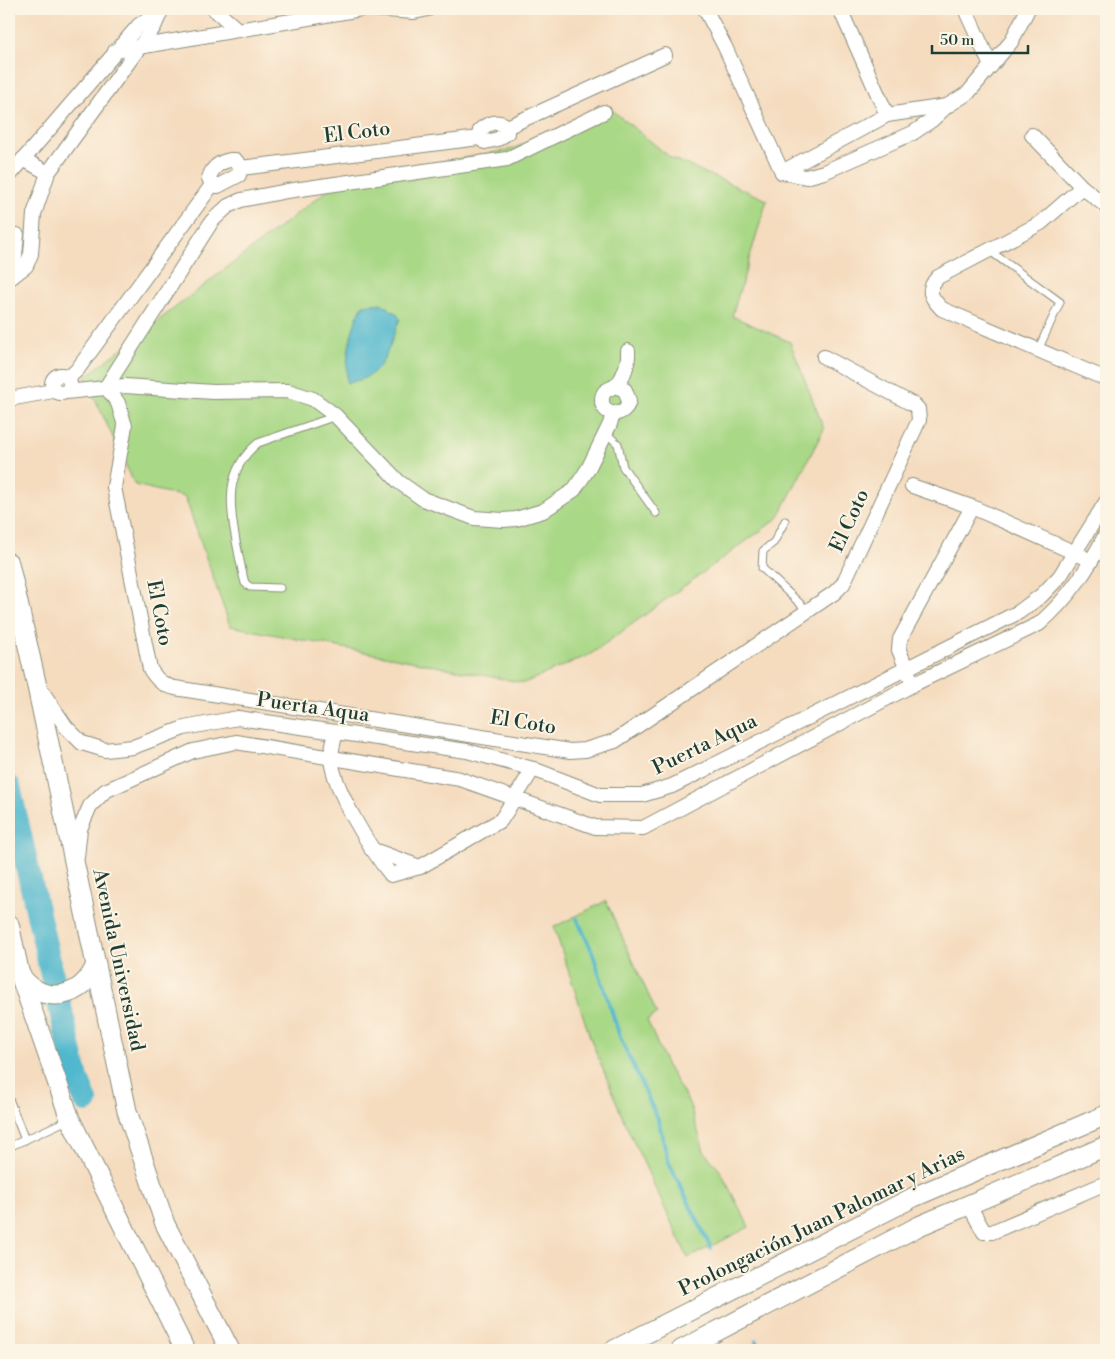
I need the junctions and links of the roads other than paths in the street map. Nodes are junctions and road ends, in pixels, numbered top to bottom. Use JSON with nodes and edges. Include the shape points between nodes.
{"nodes":[{"id":1,"x":162,"y":9,"type":"edge"},
{"id":2,"x":214,"y":9,"type":"edge"},
{"id":3,"x":361,"y":9,"type":"edge"},
{"id":4,"x":372,"y":9,"type":"edge"},
{"id":5,"x":428,"y":9,"type":"edge"},
{"id":6,"x":704,"y":9,"type":"edge"},
{"id":7,"x":840,"y":9,"type":"edge"},
{"id":8,"x":965,"y":9,"type":"edge"},
{"id":9,"x":1028,"y":9,"type":"edge"},
{"id":10,"x":238,"y":30,"type":"junction"},
{"id":11,"x":141,"y":46,"type":"junction"},
{"id":12,"x":115,"y":51,"type":"junction"},
{"id":13,"x":665,"y":55,"type":"dead end"},
{"id":14,"x":991,"y":66,"type":"junction"},
{"id":15,"x":947,"y":106,"type":"junction"},
{"id":16,"x":604,"y":112,"type":"dead end"},
{"id":17,"x":888,"y":115,"type":"junction"},
{"id":18,"x":1032,"y":135,"type":"dead end"},
{"id":19,"x":23,"y":159,"type":"junction"},
{"id":20,"x":782,"y":172,"type":"junction"},
{"id":21,"x":48,"y":173,"type":"junction"},
{"id":22,"x":9,"y":176,"type":"edge"},
{"id":23,"x":1082,"y":187,"type":"junction"},
{"id":24,"x":1106,"y":206,"type":"edge"},
{"id":25,"x":21,"y":234,"type":"edge"},
{"id":26,"x":990,"y":250,"type":"junction"},
{"id":27,"x":11,"y":278,"type":"edge"},
{"id":28,"x":628,"y":350,"type":"dead end"},
{"id":29,"x":1038,"y":350,"type":"junction"},
{"id":30,"x":824,"y":357,"type":"dead end"},
{"id":31,"x":1106,"y":378,"type":"edge"},
{"id":32,"x":60,"y":385,"type":"junction"},
{"id":33,"x":614,"y":386,"type":"junction"},
{"id":34,"x":106,"y":387,"type":"junction"},
{"id":35,"x":9,"y":390,"type":"edge"},
{"id":36,"x":9,"y":399,"type":"edge"},
{"id":37,"x":613,"y":413,"type":"junction"},
{"id":38,"x":336,"y":416,"type":"junction"},
{"id":39,"x":606,"y":434,"type":"junction"},
{"id":40,"x":912,"y":486,"type":"dead end"},
{"id":41,"x":1106,"y":502,"type":"edge"},
{"id":42,"x":972,"y":507,"type":"junction"},
{"id":43,"x":656,"y":513,"type":"dead end"},
{"id":44,"x":785,"y":521,"type":"dead end"},
{"id":45,"x":1106,"y":534,"type":"edge"},
{"id":46,"x":1074,"y":552,"type":"junction"},
{"id":47,"x":1092,"y":562,"type":"junction"},
{"id":48,"x":9,"y":563,"type":"edge"},
{"id":49,"x":280,"y":588,"type":"dead end"},
{"id":50,"x":808,"y":611,"type":"junction"},
{"id":51,"x":905,"y":667,"type":"junction"},
{"id":52,"x":36,"y":682,"type":"junction"},
{"id":53,"x":914,"y":684,"type":"junction"},
{"id":54,"x":336,"y":732,"type":"junction"},
{"id":55,"x":331,"y":757,"type":"junction"},
{"id":56,"x":533,"y":769,"type":"junction"},
{"id":57,"x":516,"y":798,"type":"junction"},
{"id":58,"x":76,"y":868,"type":"junction"},
{"id":59,"x":9,"y":924,"type":"edge"},
{"id":60,"x":96,"y":964,"type":"junction"},
{"id":61,"x":20,"y":975,"type":"junction"},
{"id":62,"x":9,"y":1099,"type":"edge"},
{"id":63,"x":1106,"y":1115,"type":"edge"},
{"id":64,"x":70,"y":1119,"type":"junction"},
{"id":65,"x":25,"y":1140,"type":"junction"},
{"id":66,"x":1106,"y":1146,"type":"edge"},
{"id":67,"x":9,"y":1147,"type":"edge"},
{"id":68,"x":1106,"y":1183,"type":"edge"},
{"id":69,"x":969,"y":1206,"type":"junction"},
{"id":70,"x":777,"y":1269,"type":"junction"},
{"id":71,"x":790,"y":1295,"type":"junction"},
{"id":72,"x":185,"y":1350,"type":"edge"},
{"id":73,"x":230,"y":1350,"type":"edge"},
{"id":74,"x":614,"y":1350,"type":"edge"},
{"id":75,"x":681,"y":1350,"type":"edge"}],
"edges":[{"from":1,"to":11,"type":"street"},
{"from":1,"to":12,"type":"street","via":[[139,25]]},
{"from":2,"to":10,"type":"street"},
{"from":3,"to":10,"type":"street"},
{"from":4,"to":5,"type":"street","via":[[414,12]]},
{"from":6,"to":20,"type":"street","via":[[725,47]]},
{"from":7,"to":17,"type":"street"},
{"from":8,"to":14,"type":"street"},
{"from":9,"to":14,"type":"street","via":[[1011,42]]},
{"from":10,"to":11,"type":"street"},
{"from":11,"to":12,"type":"street"},
{"from":11,"to":21,"type":"street"},
{"from":12,"to":19,"type":"street"},
{"from":13,"to":32,"type":"street","name":"El Coto","via":[[507,127],[501,123],[488,125],[480,130],[478,138],[241,168],[235,160],[221,163],[210,173],[212,185],[78,370]]},
{"from":14,"to":15,"type":"street","via":[[968,93]]},
{"from":15,"to":17,"type":"street"},
{"from":15,"to":20,"type":"street","via":[[913,133],[850,163],[806,177]]},
{"from":16,"to":34,"type":"street","via":[[507,159],[287,191],[241,200],[228,206],[212,221]]},
{"from":17,"to":20,"type":"street"},
{"from":18,"to":23,"type":"street"},
{"from":19,"to":21,"type":"street"},
{"from":19,"to":22,"type":"street"},
{"from":21,"to":25,"type":"street","via":[[34,214]]},
{"from":23,"to":24,"type":"street"},
{"from":23,"to":26,"type":"street","via":[[1041,223]]},
{"from":25,"to":27,"type":"street","via":[[22,259]]},
{"from":26,"to":29,"type":"lane","via":[[1060,302]]},
{"from":26,"to":29,"type":"street","via":[[938,277],[929,292],[942,309]]},
{"from":28,"to":33,"type":"street","via":[[627,364]]},
{"from":29,"to":31,"type":"street"},
{"from":30,"to":50,"type":"street","name":"El Coto","via":[[914,405],[918,409],[919,420],[843,584]]},
{"from":32,"to":34,"type":"street"},
{"from":32,"to":35,"type":"street"},
{"from":32,"to":36,"type":"street"},
{"from":33,"to":37,"type":"street","via":[[605,391],[602,402]]},
{"from":33,"to":37,"type":"street","via":[[625,390],[629,401],[624,411]]},
{"from":34,"to":38,"type":"street","via":[[213,392],[288,391],[313,399]]},
{"from":34,"to":50,"type":"street","name":"El Coto","via":[[118,403],[124,419],[125,436],[115,493],[150,669],[164,685],[570,751],[585,750],[615,740]]},
{"from":37,"to":39,"type":"street"},
{"from":38,"to":39,"type":"street","via":[[399,482],[423,499],[474,518],[516,519],[543,511],[565,498],[582,481]]},
{"from":38,"to":49,"type":"lane","via":[[258,443],[248,450],[232,478],[231,514],[245,583],[250,587]]},
{"from":39,"to":43,"type":"lane","via":[[618,444],[623,467]]},
{"from":40,"to":42,"type":"street"},
{"from":41,"to":46,"type":"street","name":"Puerta Aqua"},
{"from":42,"to":46,"type":"street"},
{"from":42,"to":51,"type":"street","via":[[900,639],[899,650]]},
{"from":44,"to":50,"type":"lane","via":[[774,542],[763,551],[762,568]]},
{"from":45,"to":47,"type":"street"},
{"from":46,"to":47,"type":"street"},
{"from":46,"to":51,"type":"street","name":"Puerta Aqua","via":[[1060,576],[1042,596],[1019,612]]},
{"from":47,"to":53,"type":"street","via":[[1076,587],[1039,624]]},
{"from":48,"to":52,"type":"main road","name":"Avenida Universidad"},
{"from":51,"to":53,"type":"street"},
{"from":51,"to":56,"type":"street","name":"Puerta Aqua","via":[[672,786],[642,795],[600,795]]},
{"from":52,"to":54,"type":"street","name":"Puerta Aqua","via":[[66,727],[82,743],[104,750],[133,747],[184,728],[238,718]]},
{"from":52,"to":58,"type":"main road","name":"Avenida Universidad"},
{"from":53,"to":57,"type":"street","via":[[643,828],[595,827]]},
{"from":54,"to":55,"type":"street"},
{"from":54,"to":56,"type":"street","name":"Puerta Aqua","via":[[467,751]]},
{"from":55,"to":57,"type":"street","via":[[460,779]]},
{"from":55,"to":57,"type":"street","via":[[334,776],[370,849],[391,875],[420,868],[501,820]]},
{"from":55,"to":58,"type":"street","via":[[236,742],[193,751],[142,773],[105,791],[90,806],[80,829]]},
{"from":56,"to":57,"type":"street"},
{"from":58,"to":60,"type":"main road","name":"Avenida Universidad"},
{"from":59,"to":61,"type":"main road"},
{"from":60,"to":61,"type":"main road","via":[[84,984],[64,995],[39,992]]},
{"from":60,"to":73,"type":"main road","name":"Avenida Universidad","via":[[126,1111],[165,1224]]},
{"from":61,"to":64,"type":"main road"},
{"from":62,"to":65,"type":"lane"},
{"from":63,"to":70,"type":"main road","name":"Prolongación Juan Palomar y Arias","via":[[914,1197]]},
{"from":64,"to":65,"type":"lane"},
{"from":64,"to":72,"type":"main road"},
{"from":65,"to":67,"type":"lane"},
{"from":66,"to":69,"type":"main road"},
{"from":68,"to":69,"type":"street","via":[[992,1232],[984,1232]]},
{"from":69,"to":71,"type":"main road","via":[[919,1226]]},
{"from":70,"to":71,"type":"main road"},
{"from":70,"to":74,"type":"main road","name":"Prolongación Juan Palomar y Arias"},
{"from":71,"to":75,"type":"main road"}]}
